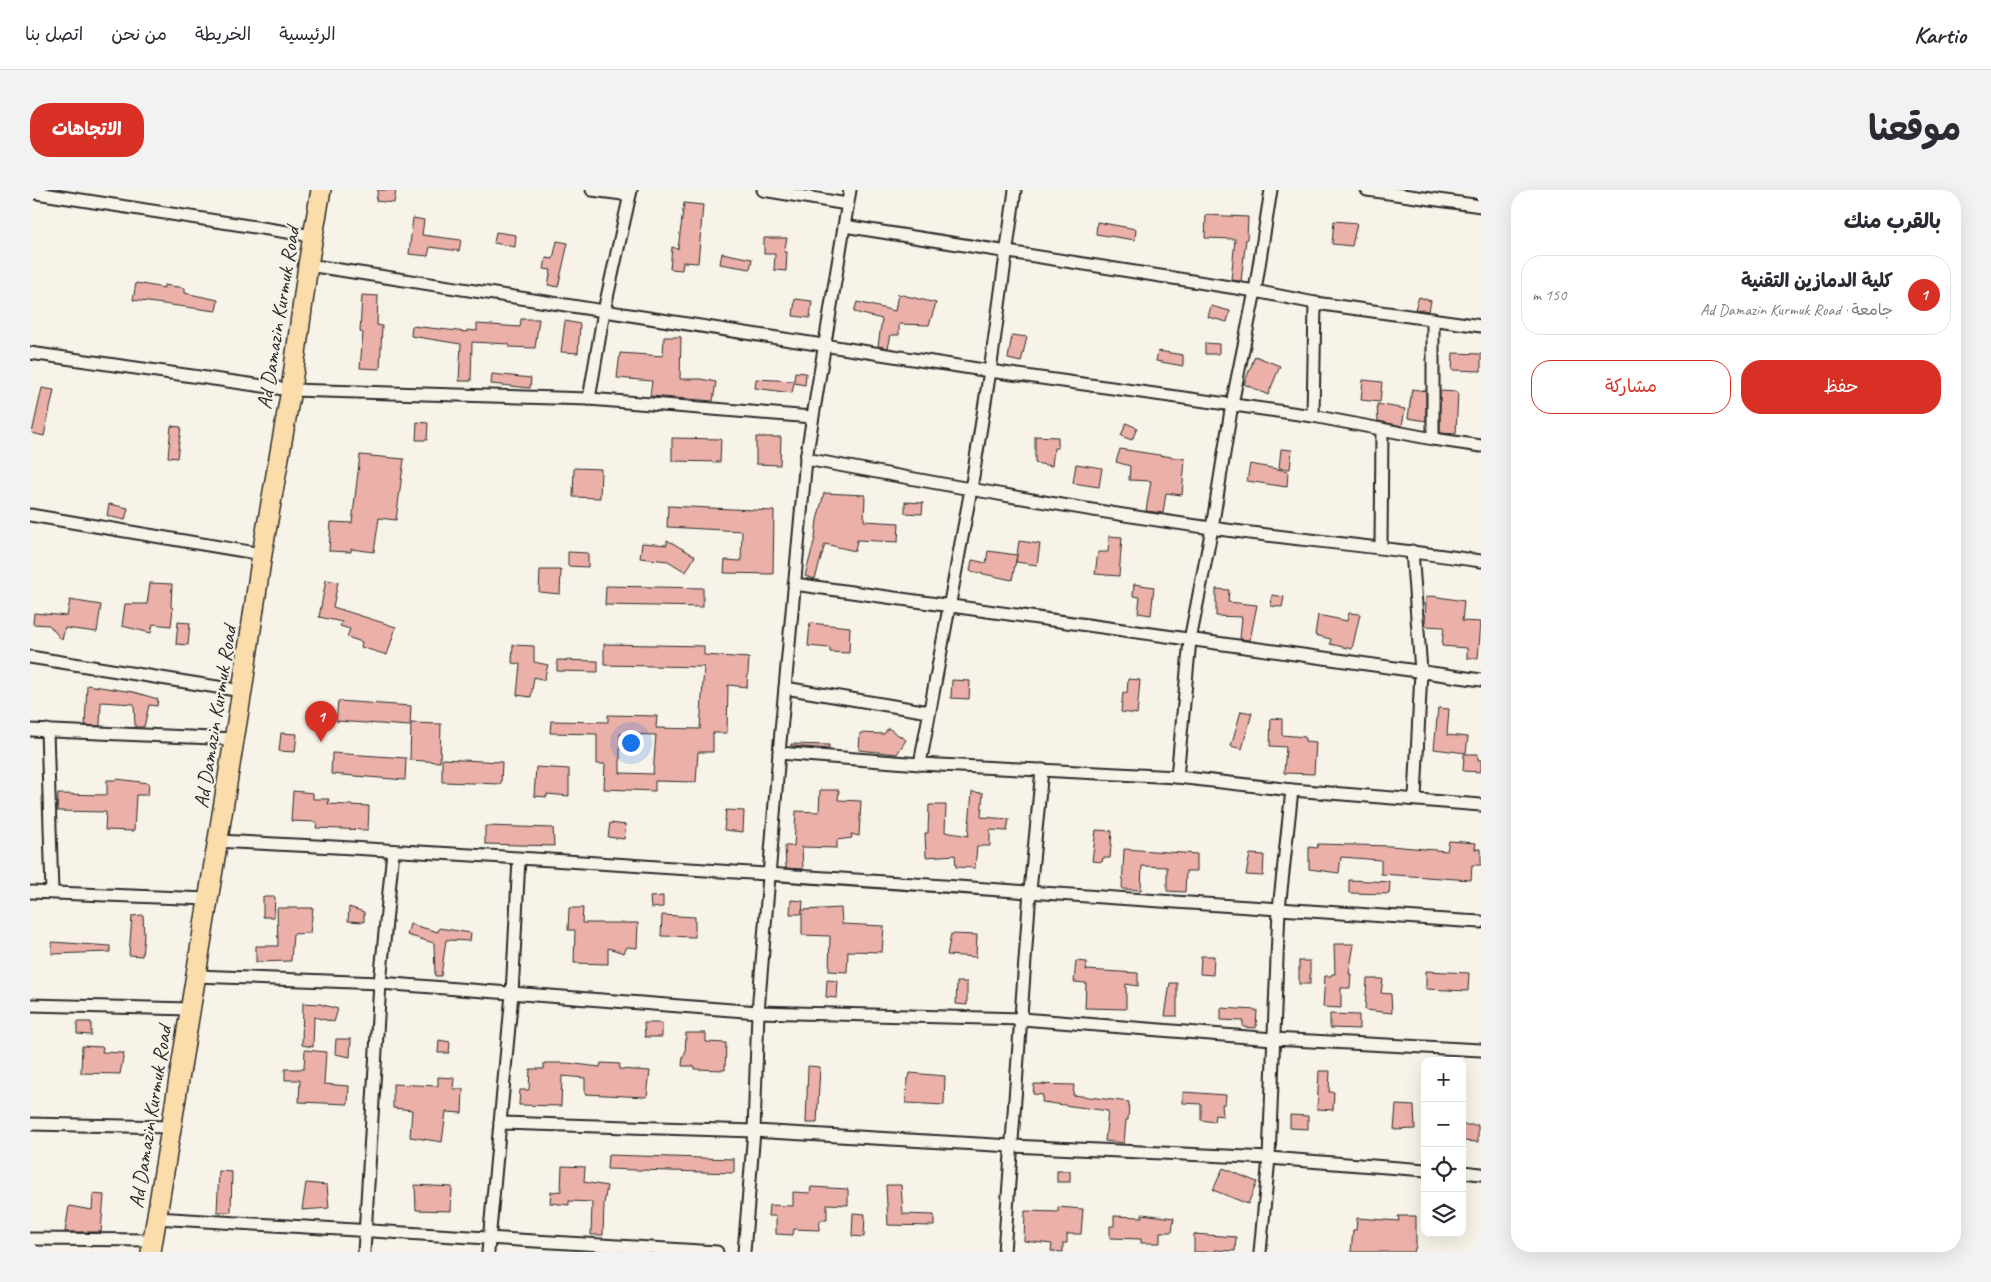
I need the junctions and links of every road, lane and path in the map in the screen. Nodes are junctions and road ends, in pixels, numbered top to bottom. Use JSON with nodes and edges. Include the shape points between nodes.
{"nodes":[{"id":1,"x":321,"y":190,"type":"edge"},
{"id":2,"x":592,"y":190,"type":"edge"},
{"id":3,"x":763,"y":190,"type":"edge"},
{"id":4,"x":850,"y":190,"type":"edge"},
{"id":5,"x":1015,"y":190,"type":"edge"},
{"id":6,"x":1271,"y":190,"type":"edge"},
{"id":7,"x":1367,"y":190,"type":"edge"},
{"id":8,"x":30,"y":192,"type":"edge"},
{"id":9,"x":631,"y":193,"type":"edge"},
{"id":10,"x":1434,"y":194,"type":"edge"},
{"id":11,"x":848,"y":204,"type":"junction"},
{"id":12,"x":1481,"y":206,"type":"edge"},
{"id":13,"x":844,"y":226,"type":"junction"},
{"id":14,"x":313,"y":236,"type":"junction"},
{"id":15,"x":1007,"y":251,"type":"junction"},
{"id":16,"x":308,"y":265,"type":"junction"},
{"id":17,"x":1255,"y":291,"type":"junction"},
{"id":18,"x":1315,"y":303,"type":"junction"},
{"id":19,"x":604,"y":311,"type":"junction"},
{"id":20,"x":1433,"y":319,"type":"junction"},
{"id":21,"x":1481,"y":326,"type":"edge"},
{"id":22,"x":825,"y":346,"type":"junction"},
{"id":23,"x":30,"y":353,"type":"edge"},
{"id":24,"x":990,"y":371,"type":"junction"},
{"id":25,"x":291,"y":390,"type":"junction"},
{"id":26,"x":589,"y":399,"type":"junction"},
{"id":27,"x":1232,"y":404,"type":"junction"},
{"id":28,"x":1314,"y":416,"type":"junction"},
{"id":29,"x":812,"y":417,"type":"junction"},
{"id":30,"x":1382,"y":429,"type":"junction"},
{"id":31,"x":1433,"y":439,"type":"junction"},
{"id":32,"x":1481,"y":446,"type":"edge"},
{"id":33,"x":806,"y":460,"type":"junction"},
{"id":34,"x":971,"y":489,"type":"junction"},
{"id":35,"x":30,"y":516,"type":"edge"},
{"id":36,"x":1212,"y":528,"type":"junction"},
{"id":37,"x":1381,"y":547,"type":"junction"},
{"id":38,"x":1412,"y":551,"type":"junction"},
{"id":39,"x":262,"y":554,"type":"junction"},
{"id":40,"x":1481,"y":561,"type":"edge"},
{"id":41,"x":794,"y":584,"type":"junction"},
{"id":42,"x":948,"y":606,"type":"junction"},
{"id":43,"x":1190,"y":640,"type":"junction"},
{"id":44,"x":30,"y":658,"type":"edge"},
{"id":45,"x":1421,"y":671,"type":"junction"},
{"id":46,"x":1481,"y":680,"type":"edge"},
{"id":47,"x":785,"y":688,"type":"junction"},
{"id":48,"x":242,"y":691,"type":"junction"},
{"id":49,"x":929,"y":712,"type":"junction"},
{"id":50,"x":30,"y":730,"type":"edge"},
{"id":51,"x":47,"y":730,"type":"junction"},
{"id":52,"x":235,"y":739,"type":"junction"},
{"id":53,"x":779,"y":753,"type":"junction"},
{"id":54,"x":920,"y":764,"type":"junction"},
{"id":55,"x":1042,"y":770,"type":"junction"},
{"id":56,"x":1176,"y":777,"type":"junction"},
{"id":57,"x":1292,"y":790,"type":"junction"},
{"id":58,"x":1415,"y":798,"type":"junction"},
{"id":59,"x":1481,"y":805,"type":"edge"},
{"id":60,"x":217,"y":841,"type":"junction"},
{"id":61,"x":393,"y":851,"type":"junction"},
{"id":62,"x":519,"y":859,"type":"junction"},
{"id":63,"x":769,"y":874,"type":"junction"},
{"id":64,"x":1030,"y":891,"type":"junction"},
{"id":65,"x":30,"y":892,"type":"edge"},
{"id":66,"x":52,"y":892,"type":"junction"},
{"id":67,"x":208,"y":899,"type":"junction"},
{"id":68,"x":1279,"y":909,"type":"junction"},
{"id":69,"x":1481,"y":922,"type":"edge"},
{"id":70,"x":196,"y":976,"type":"junction"},
{"id":71,"x":380,"y":983,"type":"junction"},
{"id":72,"x":512,"y":994,"type":"junction"},
{"id":73,"x":30,"y":1005,"type":"edge"},
{"id":74,"x":190,"y":1009,"type":"junction"},
{"id":75,"x":758,"y":1012,"type":"junction"},
{"id":76,"x":1022,"y":1019,"type":"junction"},
{"id":77,"x":1273,"y":1039,"type":"junction"},
{"id":78,"x":1481,"y":1050,"type":"edge"},
{"id":79,"x":500,"y":1123,"type":"junction"},
{"id":80,"x":30,"y":1124,"type":"edge"},
{"id":81,"x":172,"y":1127,"type":"junction"},
{"id":82,"x":754,"y":1131,"type":"junction"},
{"id":83,"x":1012,"y":1146,"type":"junction"},
{"id":84,"x":1269,"y":1158,"type":"junction"},
{"id":85,"x":1421,"y":1170,"type":"edge"},
{"id":86,"x":1466,"y":1172,"type":"edge"},
{"id":87,"x":1481,"y":1174,"type":"edge"},
{"id":88,"x":156,"y":1218,"type":"junction"},
{"id":89,"x":366,"y":1230,"type":"junction"},
{"id":90,"x":489,"y":1238,"type":"junction"},
{"id":91,"x":30,"y":1239,"type":"edge"},
{"id":92,"x":151,"y":1246,"type":"edge"},
{"id":93,"x":364,"y":1252,"type":"edge"},
{"id":94,"x":488,"y":1252,"type":"edge"},
{"id":95,"x":717,"y":1252,"type":"edge"},
{"id":96,"x":744,"y":1252,"type":"edge"},
{"id":97,"x":1004,"y":1252,"type":"edge"},
{"id":98,"x":1260,"y":1252,"type":"edge"}],
"edges":[{"from":1,"to":14,"type":"highway","name":"Ad Damazin Kurmuk Road"},
{"from":2,"to":9,"type":"street"},
{"from":3,"to":11,"type":"street"},
{"from":4,"to":11,"type":"street"},
{"from":5,"to":15,"type":"street"},
{"from":6,"to":17,"type":"street"},
{"from":7,"to":10,"type":"street"},
{"from":8,"to":14,"type":"street"},
{"from":9,"to":19,"type":"street"},
{"from":10,"to":12,"type":"street"},
{"from":11,"to":13,"type":"street"},
{"from":13,"to":15,"type":"street"},
{"from":13,"to":22,"type":"street"},
{"from":14,"to":16,"type":"highway","name":"Ad Damazin Kurmuk Road"},
{"from":15,"to":17,"type":"street"},
{"from":15,"to":24,"type":"street"},
{"from":16,"to":19,"type":"street"},
{"from":16,"to":25,"type":"highway","name":"Ad Damazin Kurmuk Road"},
{"from":17,"to":18,"type":"street"},
{"from":17,"to":27,"type":"street"},
{"from":18,"to":20,"type":"street"},
{"from":18,"to":28,"type":"street"},
{"from":19,"to":22,"type":"street"},
{"from":19,"to":26,"type":"street"},
{"from":20,"to":21,"type":"street"},
{"from":20,"to":31,"type":"street"},
{"from":22,"to":24,"type":"street"},
{"from":22,"to":29,"type":"street"},
{"from":23,"to":25,"type":"street"},
{"from":24,"to":27,"type":"street"},
{"from":24,"to":34,"type":"street"},
{"from":25,"to":26,"type":"street"},
{"from":25,"to":39,"type":"highway","name":"Ad Damazin Kurmuk Road"},
{"from":26,"to":29,"type":"street"},
{"from":27,"to":28,"type":"street"},
{"from":27,"to":36,"type":"street"},
{"from":28,"to":30,"type":"street"},
{"from":29,"to":33,"type":"street"},
{"from":30,"to":31,"type":"street"},
{"from":30,"to":37,"type":"street"},
{"from":31,"to":32,"type":"street"},
{"from":33,"to":34,"type":"street"},
{"from":33,"to":41,"type":"street"},
{"from":34,"to":36,"type":"street"},
{"from":34,"to":42,"type":"street"},
{"from":35,"to":39,"type":"street"},
{"from":36,"to":37,"type":"street"},
{"from":36,"to":43,"type":"street"},
{"from":37,"to":38,"type":"street"},
{"from":38,"to":40,"type":"street"},
{"from":38,"to":45,"type":"street"},
{"from":39,"to":48,"type":"highway","name":"Ad Damazin Kurmuk Road"},
{"from":41,"to":42,"type":"street"},
{"from":41,"to":47,"type":"street"},
{"from":42,"to":43,"type":"street"},
{"from":42,"to":49,"type":"street"},
{"from":43,"to":45,"type":"street"},
{"from":43,"to":56,"type":"street"},
{"from":44,"to":48,"type":"street"},
{"from":45,"to":46,"type":"street"},
{"from":45,"to":58,"type":"street"},
{"from":47,"to":49,"type":"street"},
{"from":47,"to":53,"type":"street"},
{"from":48,"to":52,"type":"highway","name":"Ad Damazin Kurmuk Road"},
{"from":49,"to":54,"type":"street"},
{"from":50,"to":51,"type":"street"},
{"from":51,"to":52,"type":"street"},
{"from":51,"to":66,"type":"street"},
{"from":52,"to":60,"type":"highway","name":"Ad Damazin Kurmuk Road"},
{"from":53,"to":54,"type":"street"},
{"from":53,"to":63,"type":"street"},
{"from":54,"to":55,"type":"street"},
{"from":55,"to":56,"type":"street"},
{"from":55,"to":64,"type":"street"},
{"from":56,"to":57,"type":"street"},
{"from":57,"to":58,"type":"street"},
{"from":57,"to":68,"type":"street"},
{"from":58,"to":59,"type":"street"},
{"from":60,"to":61,"type":"street"},
{"from":60,"to":67,"type":"highway","name":"Ad Damazin Kurmuk Road"},
{"from":61,"to":62,"type":"street"},
{"from":61,"to":71,"type":"street"},
{"from":62,"to":63,"type":"street"},
{"from":62,"to":72,"type":"street"},
{"from":63,"to":64,"type":"street"},
{"from":63,"to":75,"type":"street"},
{"from":64,"to":68,"type":"street"},
{"from":64,"to":76,"type":"street"},
{"from":65,"to":66,"type":"street"},
{"from":66,"to":67,"type":"street"},
{"from":67,"to":70,"type":"highway","name":"Ad Damazin Kurmuk Road"},
{"from":68,"to":69,"type":"street"},
{"from":68,"to":77,"type":"street"},
{"from":70,"to":71,"type":"street"},
{"from":70,"to":74,"type":"highway","name":"Ad Damazin Kurmuk Road"},
{"from":71,"to":72,"type":"street"},
{"from":71,"to":89,"type":"street"},
{"from":72,"to":75,"type":"street"},
{"from":72,"to":79,"type":"street"},
{"from":73,"to":74,"type":"street"},
{"from":74,"to":81,"type":"highway","name":"Ad Damazin Kurmuk Road"},
{"from":75,"to":76,"type":"street"},
{"from":75,"to":82,"type":"street"},
{"from":76,"to":77,"type":"street"},
{"from":76,"to":83,"type":"street"},
{"from":77,"to":78,"type":"street"},
{"from":77,"to":84,"type":"street"},
{"from":79,"to":82,"type":"street"},
{"from":79,"to":90,"type":"street"},
{"from":80,"to":81,"type":"street"},
{"from":81,"to":88,"type":"highway","name":"Ad Damazin Kurmuk Road"},
{"from":82,"to":83,"type":"street"},
{"from":82,"to":96,"type":"street"},
{"from":83,"to":84,"type":"street"},
{"from":83,"to":97,"type":"street"},
{"from":84,"to":85,"type":"street"},
{"from":84,"to":98,"type":"street"},
{"from":86,"to":87,"type":"street"},
{"from":88,"to":89,"type":"street"},
{"from":88,"to":92,"type":"highway","name":"Ad Damazin Kurmuk Road"},
{"from":89,"to":90,"type":"street"},
{"from":89,"to":93,"type":"street"},
{"from":90,"to":94,"type":"street"},
{"from":90,"to":95,"type":"street"},
{"from":91,"to":92,"type":"street"}]}
